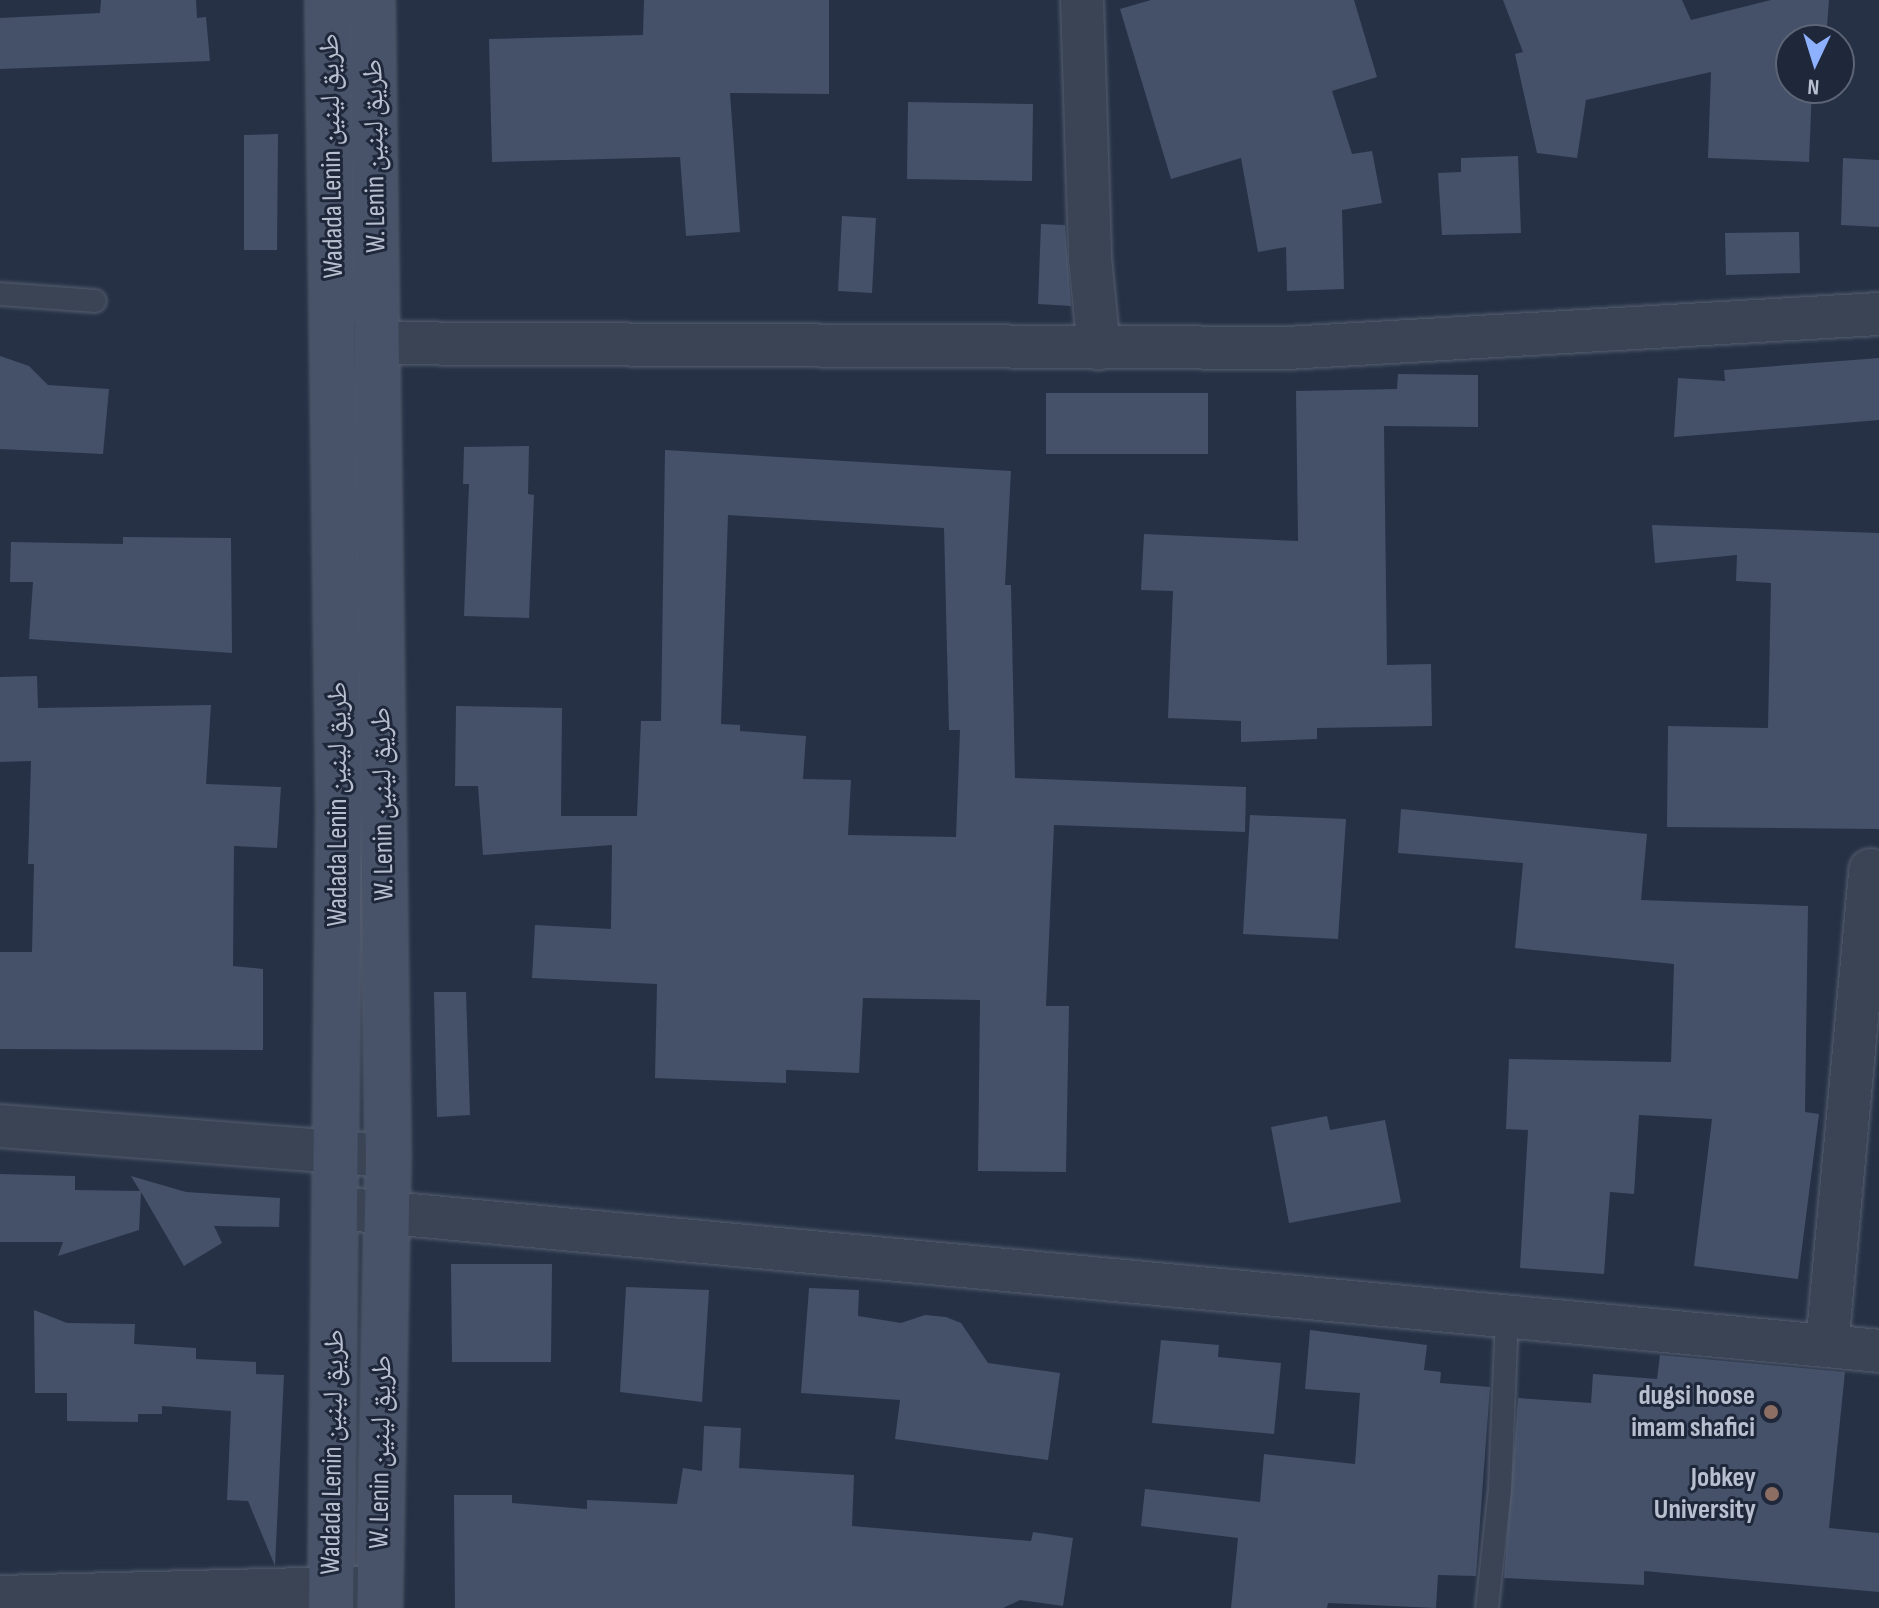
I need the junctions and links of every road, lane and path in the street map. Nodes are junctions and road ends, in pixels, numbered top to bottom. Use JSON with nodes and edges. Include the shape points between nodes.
{"nodes":[{"id":1,"x":328,"y":0,"type":"edge"},
{"id":2,"x":372,"y":0,"type":"edge"},
{"id":3,"x":1082,"y":0,"type":"edge"},
{"id":4,"x":0,"y":294,"type":"edge"},
{"id":5,"x":95,"y":301,"type":"dead end"},
{"id":6,"x":1879,"y":314,"type":"edge"},
{"id":7,"x":357,"y":343,"type":"junction"},
{"id":8,"x":1099,"y":349,"type":"junction"},
{"id":9,"x":339,"y":809,"type":"junction"},
{"id":10,"x":383,"y":812,"type":"junction"},
{"id":11,"x":1870,"y":870,"type":"dead end"},
{"id":12,"x":0,"y":1126,"type":"edge"},
{"id":13,"x":337,"y":1151,"type":"junction"},
{"id":14,"x":388,"y":1156,"type":"junction"},
{"id":15,"x":336,"y":1208,"type":"junction"},
{"id":16,"x":385,"y":1212,"type":"junction"},
{"id":17,"x":1507,"y":1313,"type":"junction"},
{"id":18,"x":1827,"y":1346,"type":"junction"},
{"id":19,"x":1879,"y":1351,"type":"edge"},
{"id":20,"x":0,"y":1597,"type":"edge"},
{"id":21,"x":379,"y":1597,"type":"edge"},
{"id":22,"x":331,"y":1599,"type":"edge"},
{"id":23,"x":1487,"y":1608,"type":"edge"}],
"edges":[{"from":1,"to":7,"type":"main road","name":"Wadada Lenin طريق لينين"},
{"from":2,"to":7,"type":"main road","name":"W. Lenin طريق لينين"},
{"from":3,"to":8,"type":"street","via":[[1090,258]]},
{"from":4,"to":5,"type":"lane"},
{"from":6,"to":8,"type":"street","via":[[1287,348]]},
{"from":7,"to":8,"type":"street"},
{"from":7,"to":9,"type":"main road","name":"Wadada Lenin طريق لينين"},
{"from":7,"to":10,"type":"main road","name":"W. Lenin طريق لينين"},
{"from":9,"to":10,"type":"main road"},
{"from":9,"to":13,"type":"main road","name":"Wadada Lenin طريق لينين"},
{"from":10,"to":14,"type":"main road","name":"W. Lenin طريق لينين"},
{"from":11,"to":18,"type":"street"},
{"from":12,"to":13,"type":"street"},
{"from":13,"to":14,"type":"street"},
{"from":13,"to":15,"type":"main road","name":"Wadada Lenin طريق لينين"},
{"from":14,"to":16,"type":"main road","name":"W. Lenin طريق لينين"},
{"from":15,"to":16,"type":"street"},
{"from":15,"to":22,"type":"main road","name":"Wadada Lenin طريق لينين"},
{"from":16,"to":17,"type":"street"},
{"from":16,"to":21,"type":"main road","name":"W. Lenin طريق لينين"},
{"from":17,"to":18,"type":"street"},
{"from":17,"to":23,"type":"lane","via":[[1500,1489]]},
{"from":18,"to":19,"type":"street"},
{"from":20,"to":22,"type":"street"},
{"from":21,"to":22,"type":"street"}]}
